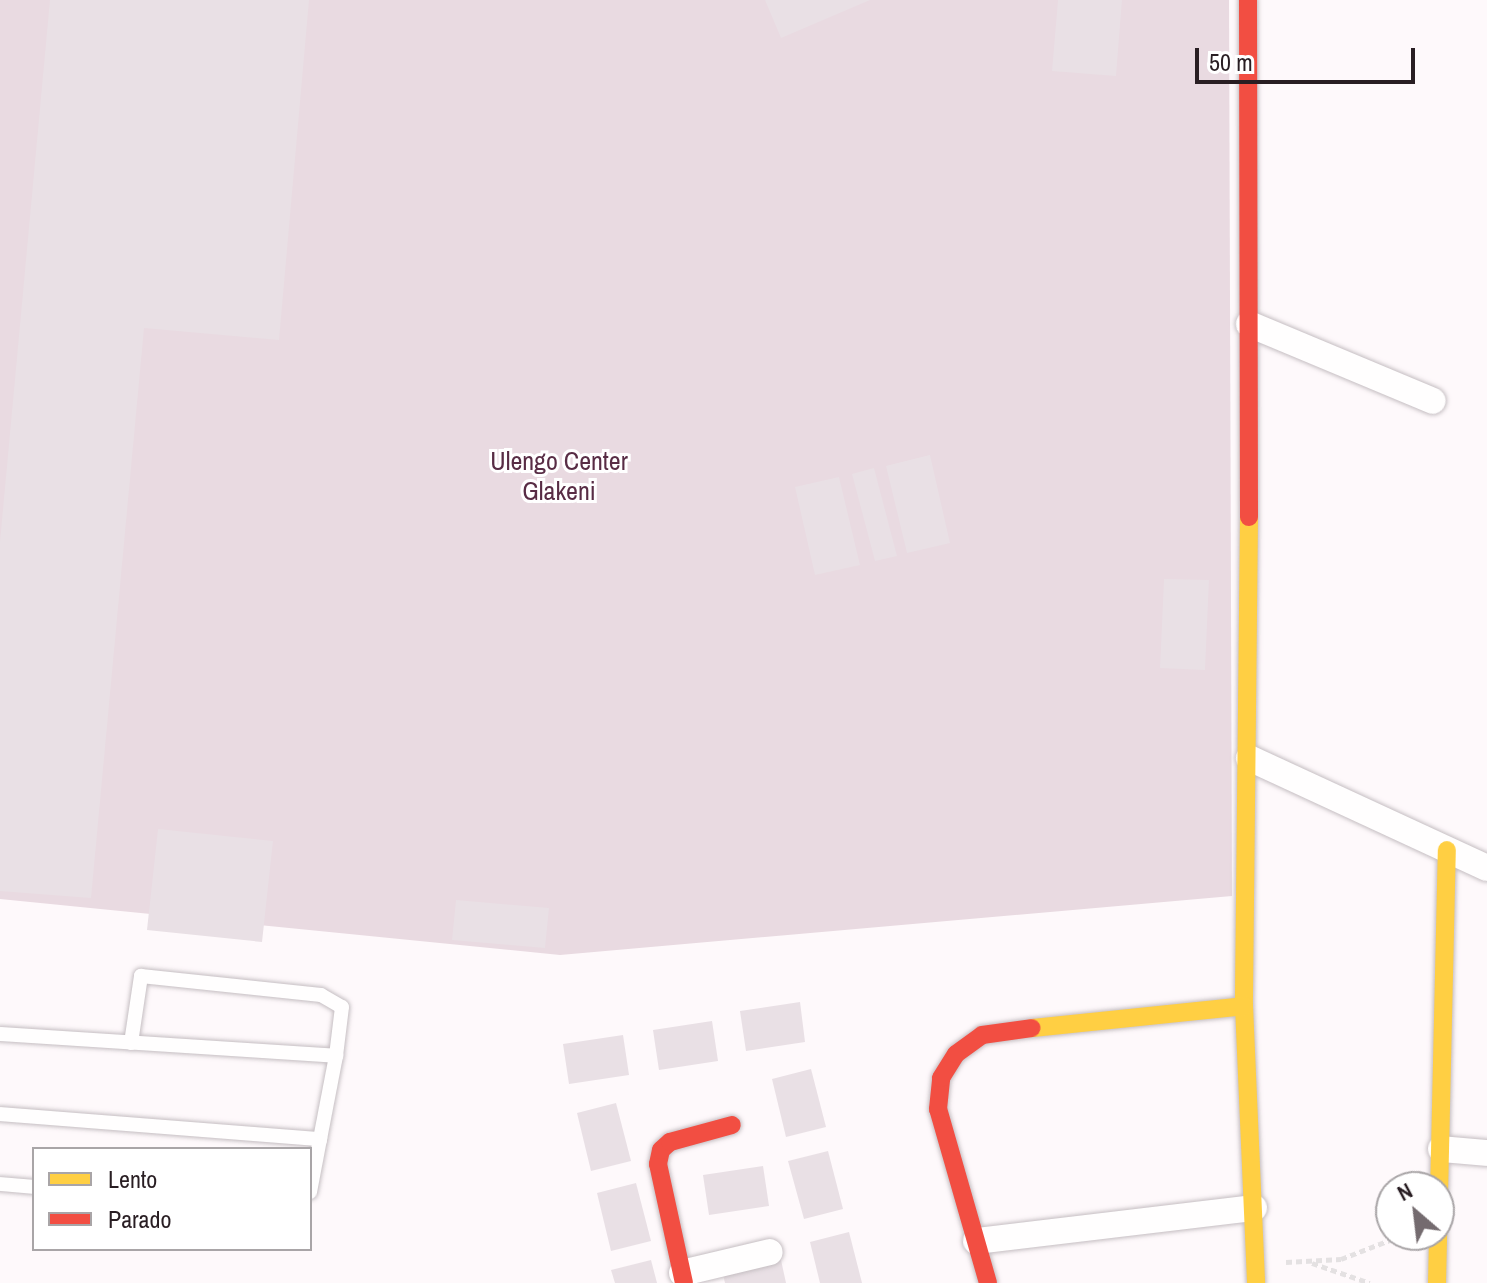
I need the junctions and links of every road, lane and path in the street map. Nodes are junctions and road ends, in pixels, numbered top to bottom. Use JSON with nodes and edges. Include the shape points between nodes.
{"nodes":[{"id":1,"x":1248,"y":0,"type":"edge"},
{"id":2,"x":1249,"y":324,"type":"junction"},
{"id":3,"x":1433,"y":401,"type":"dead end"},
{"id":4,"x":1249,"y":758,"type":"junction"},
{"id":5,"x":1447,"y":850,"type":"junction"},
{"id":6,"x":1487,"y":868,"type":"edge"},
{"id":7,"x":1244,"y":1006,"type":"junction"},
{"id":8,"x":0,"y":1034,"type":"edge"},
{"id":9,"x":131,"y":1043,"type":"junction"},
{"id":10,"x":336,"y":1056,"type":"junction"},
{"id":11,"x":0,"y":1114,"type":"edge"},
{"id":12,"x":732,"y":1125,"type":"dead end"},
{"id":13,"x":320,"y":1139,"type":"junction"},
{"id":14,"x":1441,"y":1149,"type":"junction"},
{"id":15,"x":1487,"y":1153,"type":"edge"},
{"id":16,"x":312,"y":1181,"type":"edge"},
{"id":17,"x":0,"y":1184,"type":"edge"},
{"id":18,"x":32,"y":1187,"type":"edge"},
{"id":19,"x":1254,"y":1208,"type":"junction"},
{"id":20,"x":976,"y":1241,"type":"junction"},
{"id":21,"x":1375,"y":1250,"type":"edge"},
{"id":22,"x":770,"y":1252,"type":"dead end"},
{"id":23,"x":1257,"y":1261,"type":"junction"},
{"id":24,"x":1311,"y":1263,"type":"junction"},
{"id":25,"x":683,"y":1278,"type":"edge"},
{"id":26,"x":988,"y":1283,"type":"edge"},
{"id":27,"x":1256,"y":1283,"type":"edge"},
{"id":28,"x":1370,"y":1283,"type":"edge"},
{"id":29,"x":1437,"y":1283,"type":"edge"}],
"edges":[{"from":1,"to":2,"type":"street"},
{"from":2,"to":3,"type":"street"},
{"from":2,"to":4,"type":"street"},
{"from":4,"to":5,"type":"street"},
{"from":4,"to":7,"type":"street"},
{"from":5,"to":6,"type":"street"},
{"from":5,"to":14,"type":"street"},
{"from":7,"to":19,"type":"street"},
{"from":7,"to":20,"type":"street","via":[[1003,1031],[962,1048],[941,1078],[938,1109]]},
{"from":8,"to":9,"type":"lane"},
{"from":9,"to":10,"type":"lane"},
{"from":9,"to":10,"type":"lane","via":[[141,976],[321,995],[342,1007]]},
{"from":10,"to":13,"type":"lane"},
{"from":11,"to":13,"type":"lane"},
{"from":12,"to":25,"type":"street","via":[[670,1142],[661,1150],[658,1164]]},
{"from":13,"to":16,"type":"lane"},
{"from":14,"to":15,"type":"street"},
{"from":14,"to":29,"type":"street"},
{"from":17,"to":18,"type":"lane"},
{"from":19,"to":20,"type":"street"},
{"from":19,"to":23,"type":"street"},
{"from":20,"to":26,"type":"street"},
{"from":21,"to":24,"type":"path"},
{"from":22,"to":25,"type":"street"},
{"from":23,"to":24,"type":"path"},
{"from":23,"to":27,"type":"street"},
{"from":24,"to":28,"type":"path"}]}
